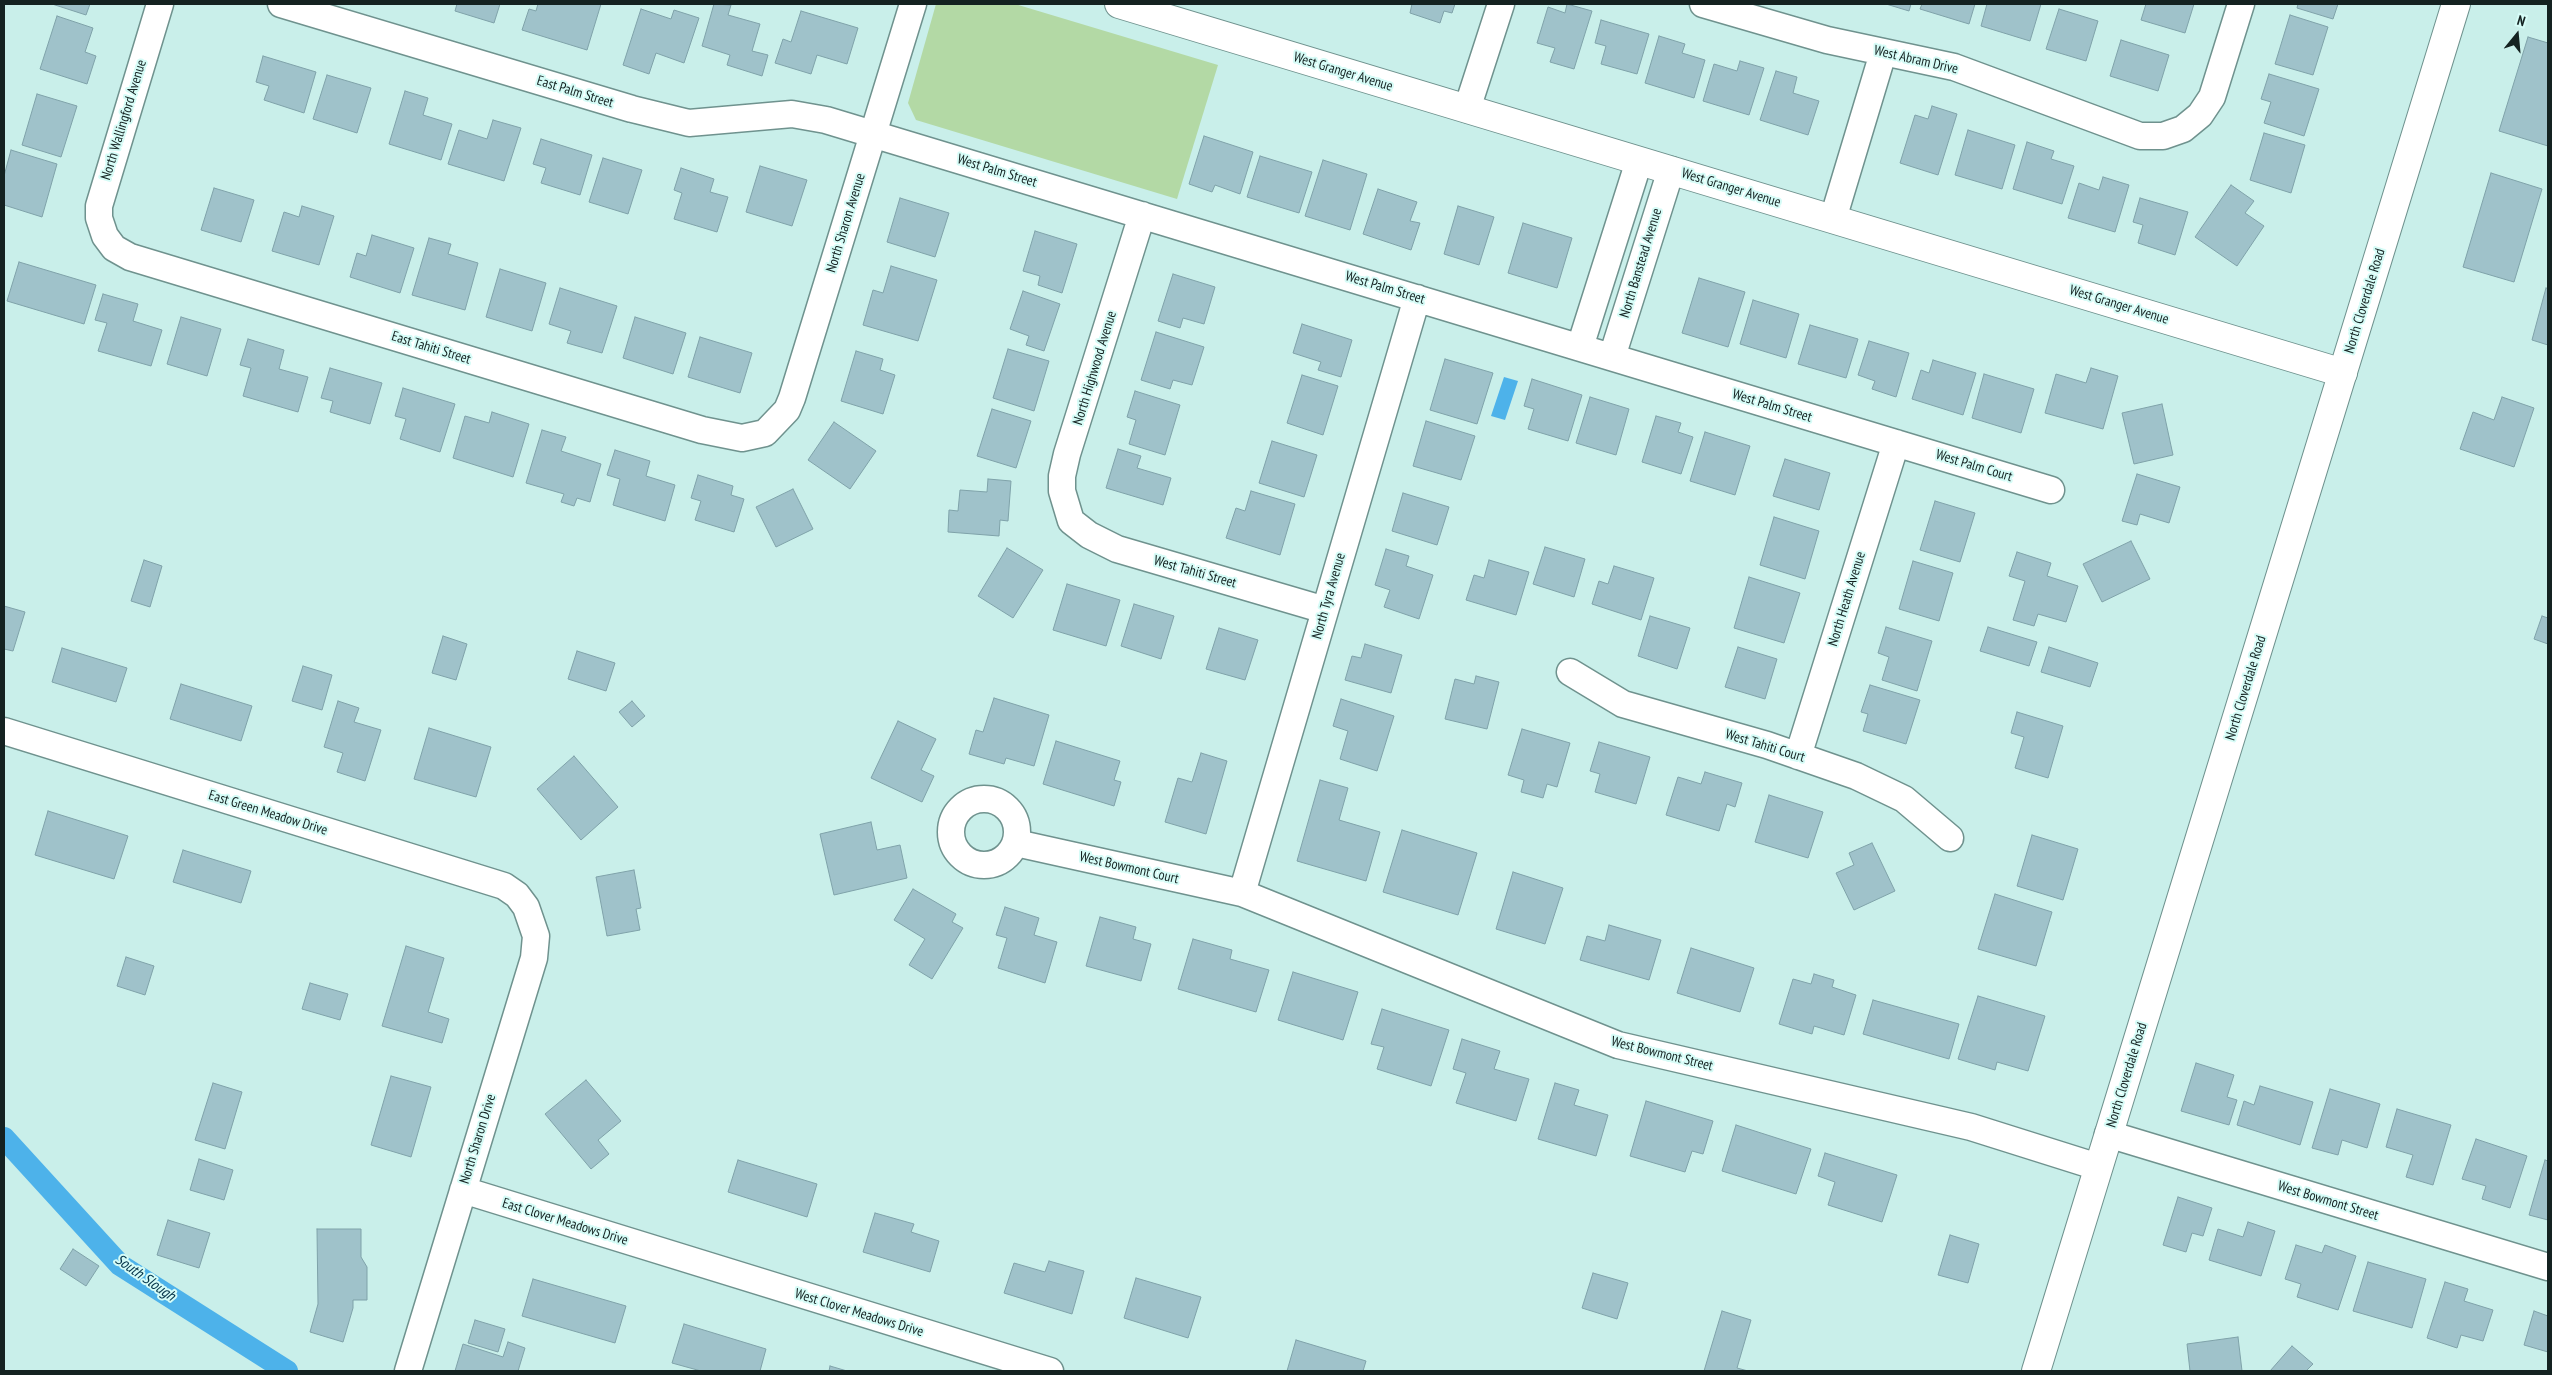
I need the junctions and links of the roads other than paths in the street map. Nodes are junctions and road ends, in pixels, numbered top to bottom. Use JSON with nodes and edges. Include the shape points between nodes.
{"nodes":[{"id":1,"x":160,"y":4,"type":"edge"},
{"id":2,"x":281,"y":4,"type":"edge"},
{"id":3,"x":913,"y":4,"type":"edge"},
{"id":4,"x":1119,"y":4,"type":"edge"},
{"id":5,"x":1501,"y":4,"type":"edge"},
{"id":6,"x":2241,"y":4,"type":"edge"},
{"id":7,"x":2456,"y":4,"type":"edge"},
{"id":8,"x":1715,"y":6,"type":"edge"},
{"id":9,"x":1883,"y":53,"type":"junction"},
{"id":10,"x":1466,"y":109,"type":"junction"},
{"id":11,"x":874,"y":134,"type":"junction"},
{"id":12,"x":1639,"y":161,"type":"junction"},
{"id":13,"x":1670,"y":170,"type":"junction"},
{"id":14,"x":1142,"y":215,"type":"junction"},
{"id":15,"x":1833,"y":219,"type":"junction"},
{"id":16,"x":105,"y":236,"type":"joint"},
{"id":17,"x":1417,"y":298,"type":"junction"},
{"id":18,"x":1580,"y":347,"type":"junction"},
{"id":19,"x":1612,"y":357,"type":"junction"},
{"id":20,"x":2343,"y":373,"type":"junction"},
{"id":21,"x":765,"y":433,"type":"joint"},
{"id":22,"x":1896,"y":443,"type":"junction"},
{"id":23,"x":2052,"y":490,"type":"dead end"},
{"id":24,"x":1071,"y":521,"type":"joint"},
{"id":25,"x":1325,"y":610,"type":"junction"},
{"id":26,"x":1570,"y":672,"type":"dead end"},
{"id":27,"x":4,"y":731,"type":"edge"},
{"id":28,"x":1798,"y":756,"type":"junction"},
{"id":29,"x":1950,"y":838,"type":"dead end"},
{"id":30,"x":1016,"y":843,"type":"dead end"},
{"id":31,"x":1242,"y":893,"type":"junction"},
{"id":32,"x":526,"y":907,"type":"joint"},
{"id":33,"x":2108,"y":1134,"type":"junction"},
{"id":34,"x":2098,"y":1166,"type":"junction"},
{"id":35,"x":463,"y":1190,"type":"junction"},
{"id":36,"x":668,"y":1254,"type":"joint"},
{"id":37,"x":2548,"y":1267,"type":"edge"},
{"id":38,"x":408,"y":1371,"type":"edge"},
{"id":39,"x":1050,"y":1371,"type":"edge"},
{"id":40,"x":2036,"y":1371,"type":"edge"}],
"edges":[{"from":1,"to":16,"type":"street","name":"North Wallingford Avenue","via":[[101,194],[99,218]]},
{"from":2,"to":11,"type":"street","name":"East Palm Street","via":[[689,124],[792,114]]},
{"from":3,"to":11,"type":"street","name":"North Sharon Avenue"},
{"from":4,"to":10,"type":"main road","name":"West Granger Avenue"},
{"from":5,"to":10,"type":"street"},
{"from":6,"to":9,"type":"street","name":"West Abram Drive","via":[[2212,97],[2200,115],[2183,129],[2163,136],[2140,136],[1954,67]]},
{"from":7,"to":20,"type":"main road","name":"North Cloverdale Road"},
{"from":8,"to":9,"type":"street","name":"West Abram Drive","via":[[1827,40]]},
{"from":9,"to":15,"type":"street"},
{"from":10,"to":12,"type":"main road","name":"West Granger Avenue"},
{"from":11,"to":14,"type":"street","name":"West Palm Street"},
{"from":11,"to":21,"type":"street","name":"North Sharon Avenue","via":[[792,398],[787,410]]},
{"from":12,"to":13,"type":"main road","name":"West Granger Avenue"},
{"from":12,"to":18,"type":"street"},
{"from":13,"to":15,"type":"main road","name":"West Granger Avenue"},
{"from":13,"to":19,"type":"street","name":"North Banstead Avenue"},
{"from":14,"to":17,"type":"street","name":"West Palm Street"},
{"from":14,"to":24,"type":"street","name":"North Highwood Avenue","via":[[1067,454],[1062,491]]},
{"from":15,"to":20,"type":"main road","name":"West Granger Avenue"},
{"from":16,"to":21,"type":"street","name":"East Tahiti Street","via":[[114,248],[130,257],[702,430],[742,438]]},
{"from":17,"to":18,"type":"street","name":"West Palm Street"},
{"from":17,"to":25,"type":"street","name":"North Tyra Avenue"},
{"from":18,"to":19,"type":"street","name":"West Palm Street"},
{"from":19,"to":22,"type":"street","name":"West Palm Street"},
{"from":20,"to":33,"type":"main road","name":"North Cloverdale Road"},
{"from":22,"to":23,"type":"street","name":"West Palm Court"},
{"from":22,"to":28,"type":"street","name":"North Heath Avenue"},
{"from":24,"to":25,"type":"street","name":"West Tahiti Street","via":[[1117,549]]},
{"from":25,"to":31,"type":"street","name":"North Tyra Avenue"},
{"from":26,"to":28,"type":"street","name":"West Tahiti Court","via":[[1622,704]]},
{"from":27,"to":32,"type":"street","name":"East Green Meadow Drive","via":[[504,886]]},
{"from":28,"to":29,"type":"street","name":"West Tahiti Court","via":[[1856,776],[1904,800]]},
{"from":30,"to":31,"type":"street","name":"West Bowmont Court"},
{"from":31,"to":34,"type":"street","name":"West Bowmont Street","via":[[1618,1045],[1971,1127]]},
{"from":32,"to":35,"type":"street","name":"North Sharon Drive","via":[[536,936],[534,958]]},
{"from":33,"to":34,"type":"main road","name":"North Cloverdale Road"},
{"from":33,"to":37,"type":"street","name":"West Bowmont Street"},
{"from":34,"to":40,"type":"main road","name":"North Cloverdale Road"},
{"from":35,"to":36,"type":"street","name":"East Clover Meadows Drive"},
{"from":35,"to":38,"type":"street","name":"North Sharon Drive"},
{"from":36,"to":39,"type":"street","name":"West Clover Meadows Drive"}]}
